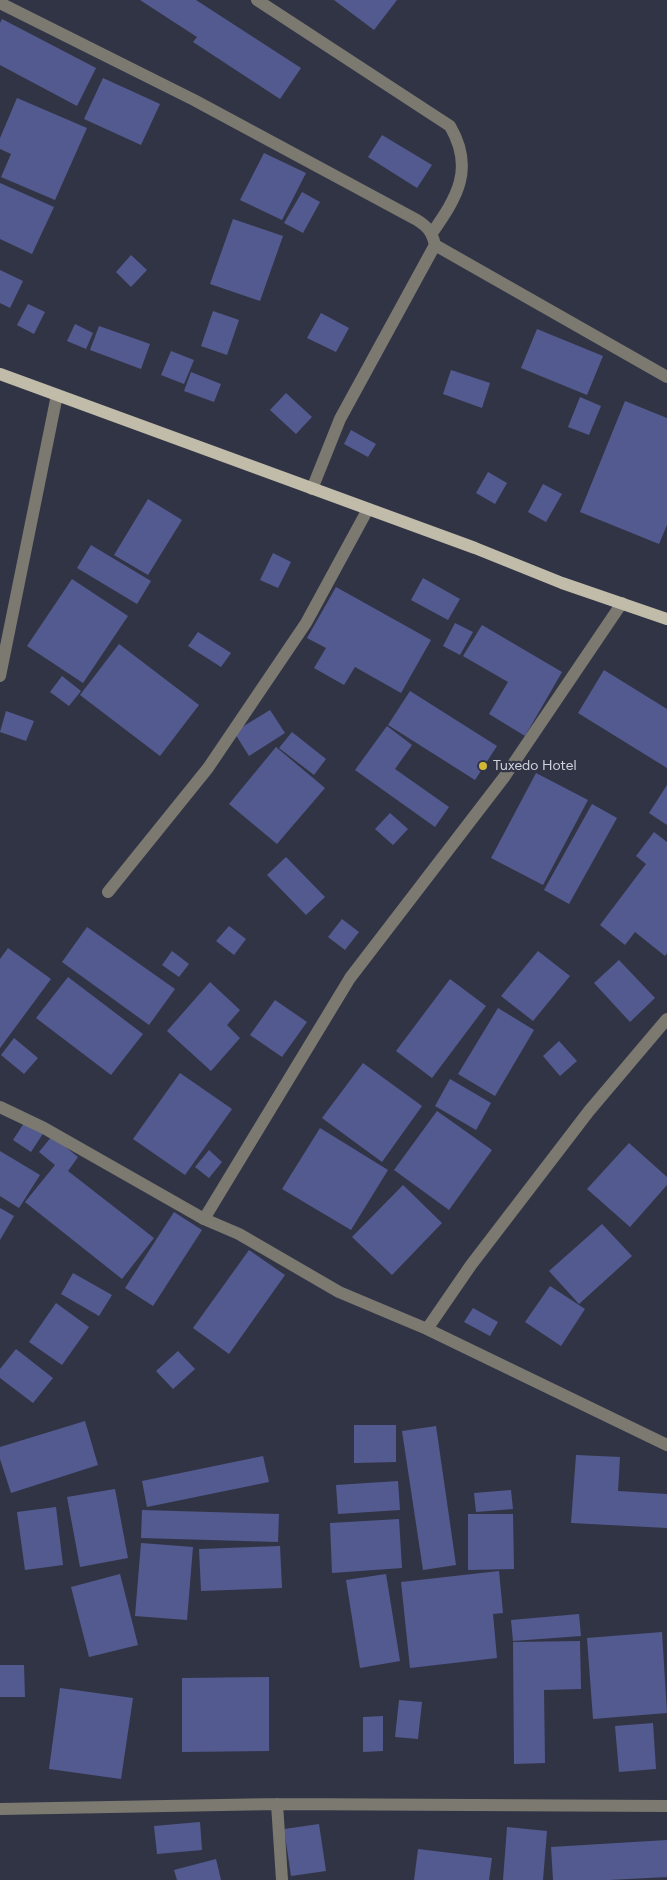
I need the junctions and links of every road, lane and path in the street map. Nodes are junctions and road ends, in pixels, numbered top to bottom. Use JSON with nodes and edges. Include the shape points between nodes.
{"nodes":[{"id":1,"x":257,"y":0,"type":"edge"},
{"id":2,"x":0,"y":3,"type":"edge"},
{"id":3,"x":433,"y":239,"type":"junction"},
{"id":4,"x":0,"y":374,"type":"edge"},
{"id":5,"x":667,"y":377,"type":"edge"},
{"id":6,"x":57,"y":395,"type":"junction"},
{"id":7,"x":312,"y":488,"type":"junction"},
{"id":8,"x":368,"y":509,"type":"junction"},
{"id":9,"x":622,"y":603,"type":"junction"},
{"id":10,"x":667,"y":619,"type":"edge"},
{"id":11,"x":0,"y":676,"type":"edge"},
{"id":12,"x":108,"y":892,"type":"dead end"},
{"id":13,"x":667,"y":1019,"type":"edge"},
{"id":14,"x":0,"y":1107,"type":"edge"},
{"id":15,"x":204,"y":1219,"type":"junction"},
{"id":16,"x":427,"y":1329,"type":"junction"},
{"id":17,"x":667,"y":1445,"type":"edge"},
{"id":18,"x":277,"y":1804,"type":"junction"},
{"id":19,"x":667,"y":1806,"type":"edge"},
{"id":20,"x":0,"y":1809,"type":"edge"},
{"id":21,"x":282,"y":1880,"type":"edge"}],
"edges":[{"from":1,"to":3,"type":"street","via":[[450,126],[458,139],[462,174],[456,195]]},
{"from":2,"to":3,"type":"street","via":[[202,105],[417,220],[426,225]]},
{"from":3,"to":5,"type":"street"},
{"from":3,"to":7,"type":"street","via":[[340,419]]},
{"from":4,"to":6,"type":"main road"},
{"from":6,"to":7,"type":"main road"},
{"from":6,"to":11,"type":"street"},
{"from":7,"to":8,"type":"main road"},
{"from":8,"to":9,"type":"main road"},
{"from":8,"to":12,"type":"street","via":[[306,623],[208,768]]},
{"from":9,"to":10,"type":"main road"},
{"from":9,"to":15,"type":"street","via":[[505,776],[350,978]]},
{"from":13,"to":16,"type":"street","via":[[589,1111],[471,1265]]},
{"from":14,"to":15,"type":"street"},
{"from":15,"to":16,"type":"street","via":[[239,1234],[339,1292]]},
{"from":16,"to":17,"type":"street"},
{"from":18,"to":19,"type":"street"},
{"from":18,"to":20,"type":"street"},
{"from":18,"to":21,"type":"street"}]}
